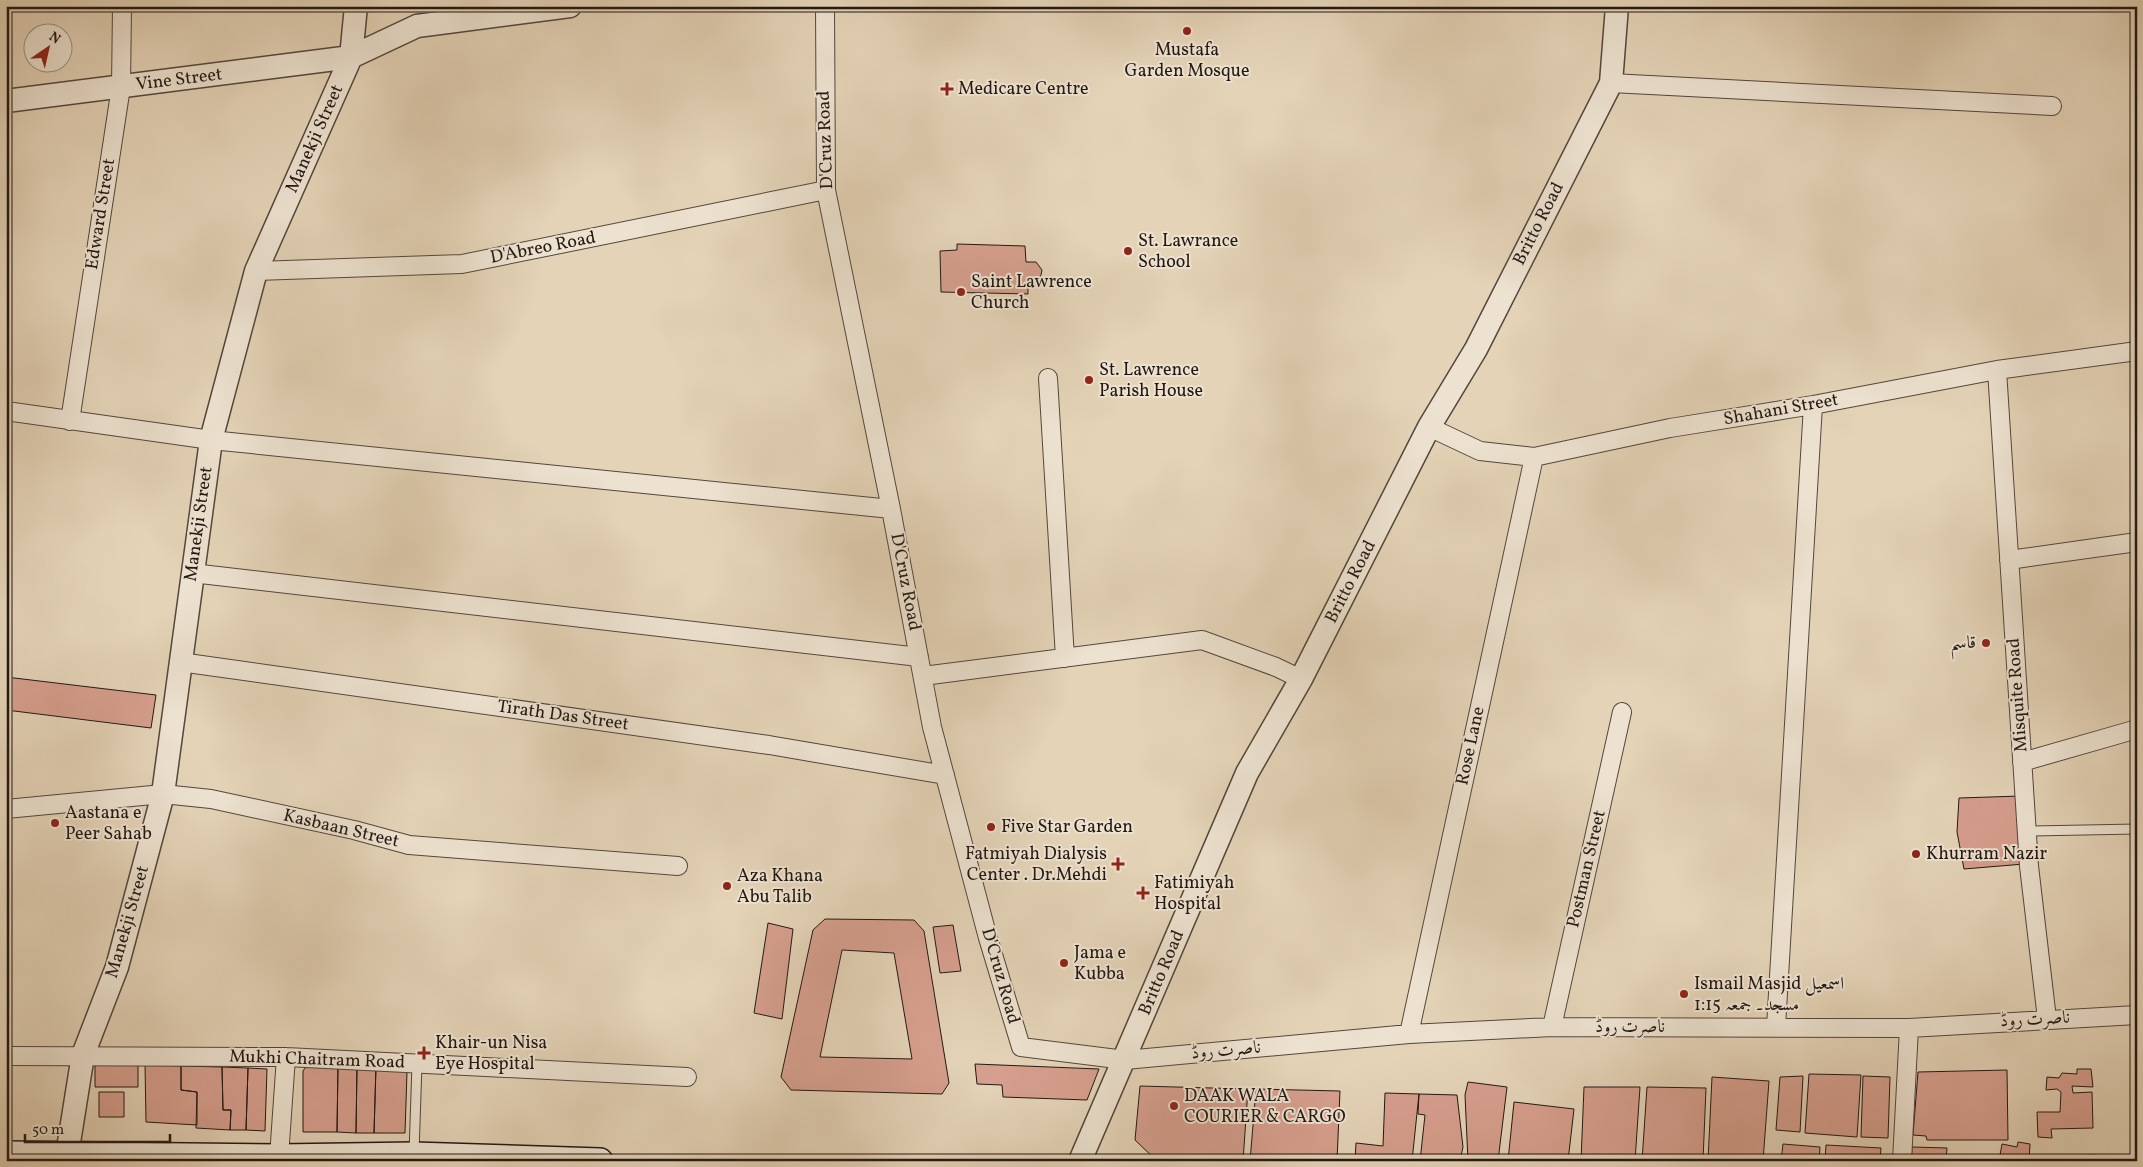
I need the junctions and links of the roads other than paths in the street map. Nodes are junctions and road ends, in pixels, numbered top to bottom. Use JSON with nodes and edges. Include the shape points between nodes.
{"nodes":[{"id":1,"x":122,"y":6,"type":"edge"},
{"id":2,"x":356,"y":6,"type":"edge"},
{"id":3,"x":570,"y":6,"type":"edge"},
{"id":4,"x":825,"y":6,"type":"edge"},
{"id":5,"x":1617,"y":6,"type":"edge"},
{"id":6,"x":351,"y":57,"type":"junction"},
{"id":7,"x":1611,"y":82,"type":"junction"},
{"id":8,"x":121,"y":87,"type":"junction"},
{"id":9,"x":6,"y":101,"type":"edge"},
{"id":10,"x":2052,"y":106,"type":"dead end"},
{"id":11,"x":826,"y":190,"type":"junction"},
{"id":12,"x":256,"y":271,"type":"junction"},
{"id":13,"x":2137,"y":351,"type":"edge"},
{"id":14,"x":1997,"y":370,"type":"junction"},
{"id":15,"x":1048,"y":378,"type":"dead end"},
{"id":16,"x":1813,"y":405,"type":"junction"},
{"id":17,"x":6,"y":412,"type":"edge"},
{"id":18,"x":70,"y":421,"type":"junction"},
{"id":19,"x":1429,"y":427,"type":"junction"},
{"id":20,"x":211,"y":440,"type":"junction"},
{"id":21,"x":1534,"y":457,"type":"junction"},
{"id":22,"x":891,"y":509,"type":"junction"},
{"id":23,"x":2137,"y":542,"type":"edge"},
{"id":24,"x":2009,"y":560,"type":"junction"},
{"id":25,"x":192,"y":573,"type":"junction"},
{"id":26,"x":919,"y":657,"type":"junction"},
{"id":27,"x":1065,"y":658,"type":"junction"},
{"id":28,"x":180,"y":662,"type":"junction"},
{"id":29,"x":923,"y":676,"type":"junction"},
{"id":30,"x":1301,"y":679,"type":"junction"},
{"id":31,"x":1622,"y":712,"type":"dead end"},
{"id":32,"x":2137,"y":729,"type":"edge"},
{"id":33,"x":2022,"y":762,"type":"junction"},
{"id":34,"x":945,"y":775,"type":"junction"},
{"id":35,"x":163,"y":794,"type":"junction"},
{"id":36,"x":6,"y":809,"type":"edge"},
{"id":37,"x":2137,"y":829,"type":"edge"},
{"id":38,"x":2026,"y":831,"type":"junction"},
{"id":39,"x":678,"y":866,"type":"dead end"},
{"id":40,"x":2137,"y":1015,"type":"edge"},
{"id":41,"x":2047,"y":1019,"type":"junction"},
{"id":42,"x":1552,"y":1027,"type":"junction"},
{"id":43,"x":1776,"y":1027,"type":"junction"},
{"id":44,"x":1909,"y":1028,"type":"junction"},
{"id":45,"x":1409,"y":1034,"type":"junction"},
{"id":46,"x":83,"y":1055,"type":"junction"},
{"id":47,"x":6,"y":1056,"type":"edge"},
{"id":48,"x":286,"y":1057,"type":"junction"},
{"id":49,"x":1125,"y":1060,"type":"junction"},
{"id":50,"x":417,"y":1064,"type":"junction"},
{"id":51,"x":687,"y":1077,"type":"dead end"},
{"id":52,"x":6,"y":1154,"type":"edge"},
{"id":53,"x":414,"y":1155,"type":"junction"},
{"id":54,"x":67,"y":1157,"type":"edge"},
{"id":55,"x":279,"y":1157,"type":"junction"},
{"id":56,"x":600,"y":1161,"type":"edge"},
{"id":57,"x":1080,"y":1161,"type":"edge"},
{"id":58,"x":1902,"y":1161,"type":"edge"}],
"edges":[{"from":1,"to":8,"type":"street","name":"Edward Street"},
{"from":2,"to":6,"type":"street","name":"Manekji Street"},
{"from":3,"to":6,"type":"street","name":"Vine Street","via":[[417,26]]},
{"from":4,"to":11,"type":"street","name":"D'Cruz Road"},
{"from":5,"to":7,"type":"street","name":"Britto Road"},
{"from":6,"to":8,"type":"street","name":"Vine Street"},
{"from":6,"to":12,"type":"street","name":"Manekji Street"},
{"from":7,"to":10,"type":"street"},
{"from":7,"to":19,"type":"street","name":"Britto Road","via":[[1476,349]]},
{"from":8,"to":9,"type":"street","name":"Vine Street"},
{"from":8,"to":18,"type":"street","name":"Edward Street"},
{"from":11,"to":12,"type":"street","name":"D'Abreo Road","via":[[462,264]]},
{"from":11,"to":22,"type":"street","name":"D'Cruz Road"},
{"from":12,"to":20,"type":"street","name":"Manekji Street"},
{"from":13,"to":14,"type":"street","name":"Shahani Street"},
{"from":14,"to":16,"type":"street","name":"Shahani Street"},
{"from":14,"to":24,"type":"street","name":"Misquite Road"},
{"from":15,"to":27,"type":"street"},
{"from":16,"to":21,"type":"street","name":"Shahani Street","via":[[1670,428]]},
{"from":16,"to":43,"type":"street"},
{"from":17,"to":18,"type":"street"},
{"from":18,"to":20,"type":"street"},
{"from":19,"to":21,"type":"street","name":"Shahani Street","via":[[1480,451]]},
{"from":19,"to":30,"type":"street","name":"Britto Road"},
{"from":20,"to":22,"type":"street"},
{"from":20,"to":25,"type":"street","name":"Manekji Street"},
{"from":21,"to":45,"type":"street","name":"Rose Lane"},
{"from":22,"to":26,"type":"street","name":"D'Cruz Road"},
{"from":23,"to":24,"type":"street"},
{"from":24,"to":33,"type":"street","name":"Misquite Road"},
{"from":25,"to":26,"type":"street"},
{"from":25,"to":28,"type":"street","name":"Manekji Street"},
{"from":26,"to":29,"type":"street","name":"D'Cruz Road"},
{"from":27,"to":29,"type":"street"},
{"from":27,"to":30,"type":"street","via":[[1202,640]]},
{"from":28,"to":34,"type":"street","name":"Tirath Das Street","via":[[759,744]]},
{"from":28,"to":35,"type":"street","name":"Manekji Street"},
{"from":29,"to":34,"type":"street","name":"D'Cruz Road"},
{"from":30,"to":49,"type":"street","name":"Britto Road","via":[[1248,774]]},
{"from":31,"to":42,"type":"street","name":"Postman Street"},
{"from":32,"to":33,"type":"street"},
{"from":33,"to":38,"type":"street","name":"Misquite Road"},
{"from":34,"to":49,"type":"street","name":"D'Cruz Road","via":[[1021,1047]]},
{"from":35,"to":36,"type":"street","name":"Kasbaan Street"},
{"from":35,"to":39,"type":"street","name":"Kasbaan Street","via":[[212,799],[409,845]]},
{"from":35,"to":46,"type":"street","name":"Manekji Street","via":[[117,967]]},
{"from":37,"to":38,"type":"lane"},
{"from":38,"to":41,"type":"street","name":"Misquite Road"},
{"from":40,"to":41,"type":"street","name":"ناصرت روڈ"},
{"from":41,"to":44,"type":"street","name":"ناصرت روڈ"},
{"from":42,"to":43,"type":"street","name":"ناصرت روڈ"},
{"from":42,"to":45,"type":"street","name":"ناصرت روڈ"},
{"from":43,"to":44,"type":"street","name":"ناصرت روڈ"},
{"from":44,"to":58,"type":"street"},
{"from":45,"to":49,"type":"street","name":"ناصرت روڈ"},
{"from":46,"to":47,"type":"street","name":"Mukhi Chaitram Road"},
{"from":46,"to":48,"type":"street","name":"Mukhi Chaitram Road"},
{"from":46,"to":54,"type":"street","name":"Manekji Street"},
{"from":48,"to":50,"type":"street","name":"Mukhi Chaitram Road"},
{"from":48,"to":55,"type":"street"},
{"from":49,"to":57,"type":"street","name":"Britto Road"},
{"from":50,"to":51,"type":"street","name":"Mukhi Chaitram Road"},
{"from":50,"to":53,"type":"lane"},
{"from":52,"to":54,"type":"main road"},
{"from":53,"to":55,"type":"main road"},
{"from":53,"to":56,"type":"main road"},
{"from":54,"to":55,"type":"main road"}]}
